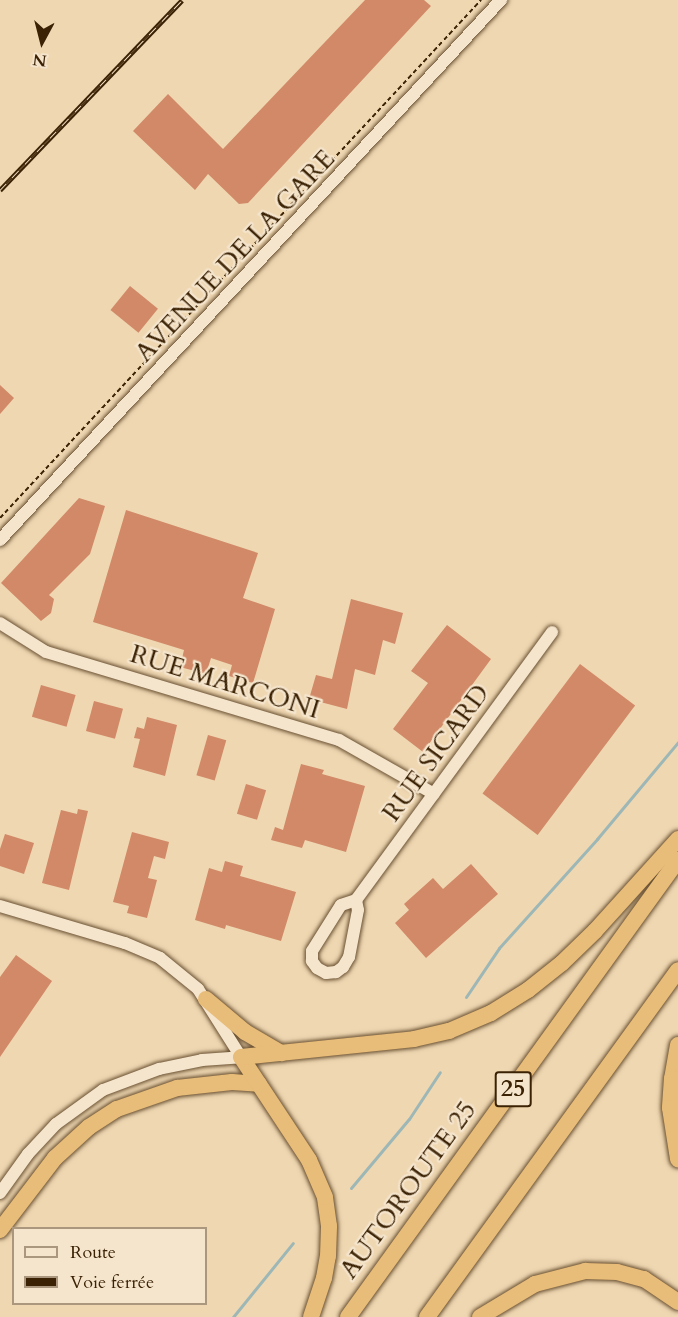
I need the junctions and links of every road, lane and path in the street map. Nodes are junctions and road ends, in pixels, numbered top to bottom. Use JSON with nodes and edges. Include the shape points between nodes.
{"nodes":[{"id":1,"x":481,"y":0,"type":"edge"},
{"id":2,"x":501,"y":0,"type":"edge"},
{"id":3,"x":0,"y":518,"type":"edge"},
{"id":4,"x":0,"y":540,"type":"edge"},
{"id":5,"x":0,"y":623,"type":"edge"},
{"id":6,"x":552,"y":632,"type":"dead end"},
{"id":7,"x":434,"y":794,"type":"junction"},
{"id":8,"x":678,"y":839,"type":"edge"},
{"id":9,"x":678,"y":860,"type":"edge"},
{"id":10,"x":356,"y":900,"type":"junction"},
{"id":11,"x":0,"y":906,"type":"edge"},
{"id":12,"x":678,"y":970,"type":"edge"},
{"id":13,"x":206,"y":999,"type":"junction"},
{"id":14,"x":678,"y":1045,"type":"edge"},
{"id":15,"x":281,"y":1053,"type":"junction"},
{"id":16,"x":241,"y":1057,"type":"junction"},
{"id":17,"x":259,"y":1084,"type":"junction"},
{"id":18,"x":678,"y":1159,"type":"edge"},
{"id":19,"x":0,"y":1193,"type":"edge"},
{"id":20,"x":0,"y":1230,"type":"edge"},
{"id":21,"x":678,"y":1302,"type":"edge"},
{"id":22,"x":311,"y":1317,"type":"edge"},
{"id":23,"x":348,"y":1317,"type":"edge"},
{"id":24,"x":427,"y":1317,"type":"edge"},
{"id":25,"x":480,"y":1317,"type":"edge"}],
"edges":[{"from":1,"to":3,"type":"path","name":"AVENUE DE LA GARE"},
{"from":2,"to":4,"type":"street","name":"AVENUE DE LA GARE"},
{"from":5,"to":7,"type":"street","name":"RUE MARCONI","via":[[46,652],[347,743]]},
{"from":6,"to":7,"type":"street","name":"RUE SICARD"},
{"from":7,"to":10,"type":"street","name":"RUE SICARD"},
{"from":8,"to":15,"type":"highway","via":[[562,963],[491,1013],[414,1039]]},
{"from":9,"to":23,"type":"highway","name":"AUTOROUTE 25","number":"25"},
{"from":10,"to":10,"type":"street","name":"RUE SICARD","via":[[341,905],[312,951],[312,961],[327,973],[343,967],[349,957],[358,910]]},
{"from":11,"to":13,"type":"street","via":[[146,951],[177,969]]},
{"from":12,"to":24,"type":"highway","number":"25"},
{"from":13,"to":15,"type":"highway","via":[[245,1032]]},
{"from":13,"to":16,"type":"street"},
{"from":14,"to":18,"type":"highway","via":[[670,1108]]},
{"from":15,"to":16,"type":"highway"},
{"from":16,"to":17,"type":"highway"},
{"from":16,"to":19,"type":"street","via":[[175,1065],[128,1078],[103,1090],[56,1124]]},
{"from":17,"to":20,"type":"highway","via":[[223,1082],[177,1088],[117,1109],[89,1127],[55,1158]]},
{"from":17,"to":22,"type":"highway","via":[[309,1160],[325,1197],[328,1256]]},
{"from":21,"to":25,"type":"highway","via":[[644,1279],[617,1272],[585,1271],[536,1284]]}]}
